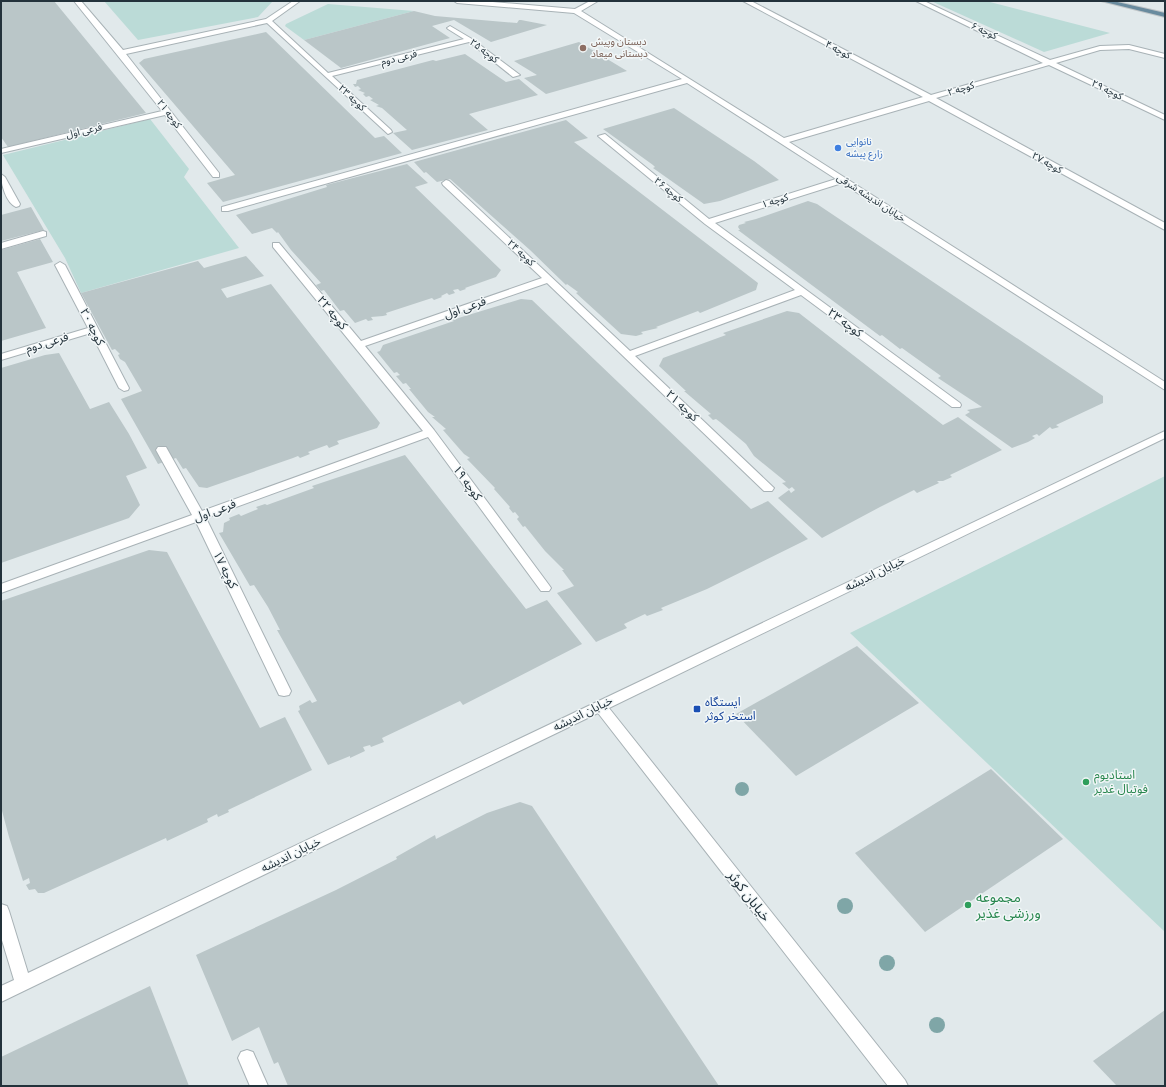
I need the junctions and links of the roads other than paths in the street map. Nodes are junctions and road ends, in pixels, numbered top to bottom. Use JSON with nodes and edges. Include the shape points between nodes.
{"nodes":[{"id":1,"x":77,"y":1,"type":"edge"},
{"id":2,"x":297,"y":1,"type":"edge"},
{"id":3,"x":457,"y":1,"type":"edge"},
{"id":4,"x":595,"y":1,"type":"edge"},
{"id":5,"x":746,"y":1,"type":"edge"},
{"id":6,"x":919,"y":1,"type":"edge"},
{"id":7,"x":1104,"y":1,"type":"edge"},
{"id":8,"x":576,"y":11,"type":"junction"},
{"id":9,"x":1165,"y":15,"type":"edge"},
{"id":10,"x":268,"y":21,"type":"junction"},
{"id":11,"x":450,"y":28,"type":"dead end"},
{"id":12,"x":470,"y":40,"type":"junction"},
{"id":13,"x":121,"y":52,"type":"junction"},
{"id":14,"x":1165,"y":56,"type":"edge"},
{"id":15,"x":1048,"y":62,"type":"junction"},
{"id":16,"x":327,"y":75,"type":"junction"},
{"id":17,"x":516,"y":76,"type":"dead end"},
{"id":18,"x":688,"y":80,"type":"junction"},
{"id":19,"x":930,"y":98,"type":"junction"},
{"id":20,"x":167,"y":112,"type":"junction"},
{"id":21,"x":1165,"y":118,"type":"edge"},
{"id":22,"x":388,"y":132,"type":"dead end"},
{"id":23,"x":602,"y":136,"type":"dead end"},
{"id":24,"x":783,"y":141,"type":"junction"},
{"id":25,"x":1,"y":151,"type":"edge"},
{"id":26,"x":216,"y":175,"type":"dead end"},
{"id":27,"x":1,"y":177,"type":"edge"},
{"id":28,"x":842,"y":180,"type":"junction"},
{"id":29,"x":446,"y":183,"type":"dead end"},
{"id":30,"x":16,"y":204,"type":"dead end"},
{"id":31,"x":225,"y":209,"type":"dead end"},
{"id":32,"x":708,"y":222,"type":"junction"},
{"id":33,"x":1165,"y":227,"type":"edge"},
{"id":34,"x":43,"y":234,"type":"dead end"},
{"id":35,"x":734,"y":241,"type":"joint"},
{"id":36,"x":1,"y":246,"type":"edge"},
{"id":37,"x":276,"y":246,"type":"dead end"},
{"id":38,"x":60,"y":265,"type":"dead end"},
{"id":39,"x":549,"y":279,"type":"junction"},
{"id":40,"x":802,"y":291,"type":"junction"},
{"id":41,"x":597,"y":323,"type":"joint"},
{"id":42,"x":94,"y":329,"type":"junction"},
{"id":43,"x":359,"y":345,"type":"junction"},
{"id":44,"x":628,"y":355,"type":"junction"},
{"id":45,"x":1,"y":357,"type":"edge"},
{"id":46,"x":387,"y":380,"type":"joint"},
{"id":47,"x":1165,"y":387,"type":"edge"},
{"id":48,"x":124,"y":388,"type":"dead end"},
{"id":49,"x":956,"y":405,"type":"dead end"},
{"id":50,"x":430,"y":432,"type":"junction"},
{"id":51,"x":1165,"y":434,"type":"edge"},
{"id":52,"x":162,"y":450,"type":"dead end"},
{"id":53,"x":768,"y":488,"type":"dead end"},
{"id":54,"x":199,"y":517,"type":"junction"},
{"id":55,"x":545,"y":588,"type":"dead end"},
{"id":56,"x":1,"y":589,"type":"edge"},
{"id":57,"x":284,"y":692,"type":"dead end"},
{"id":58,"x":600,"y":706,"type":"junction"},
{"id":59,"x":1,"y":911,"type":"edge"},
{"id":60,"x":23,"y":983,"type":"junction"},
{"id":61,"x":1,"y":994,"type":"edge"},
{"id":62,"x":247,"y":1058,"type":"dead end"},
{"id":63,"x":259,"y":1086,"type":"edge"},
{"id":64,"x":899,"y":1086,"type":"edge"}],
"edges":[{"from":1,"to":13,"type":"street"},
{"from":2,"to":10,"type":"street"},
{"from":3,"to":8,"type":"street"},
{"from":4,"to":8,"type":"street"},
{"from":5,"to":19,"type":"street","name":"کوچه ۴"},
{"from":6,"to":15,"type":"street","name":"کوچه ۶"},
{"from":7,"to":9,"type":"main road"},
{"from":8,"to":18,"type":"street","name":"خیابان اندیشه شرقی"},
{"from":10,"to":13,"type":"street"},
{"from":10,"to":16,"type":"street","name":"کوچه ۲۳"},
{"from":11,"to":12,"type":"street","name":"کوچه ۲۵"},
{"from":12,"to":16,"type":"street","name":"فرعی دوم"},
{"from":12,"to":17,"type":"street","name":"کوچه ۲۵"},
{"from":13,"to":20,"type":"street","name":"کوچه ۲۱"},
{"from":14,"to":15,"type":"street","name":"کوچه ۲","via":[[1128,47],[1100,48]]},
{"from":15,"to":19,"type":"street","name":"کوچه ۲"},
{"from":15,"to":21,"type":"street","name":"کوچه ۲۹"},
{"from":16,"to":22,"type":"street","name":"کوچه ۲۳"},
{"from":18,"to":24,"type":"street","name":"خیابان اندیشه شرقی"},
{"from":18,"to":31,"type":"street"},
{"from":19,"to":24,"type":"street","name":"کوچه ۲"},
{"from":19,"to":33,"type":"street","name":"کوچه ۲۷"},
{"from":20,"to":25,"type":"street","name":"فرعی اول"},
{"from":20,"to":26,"type":"street","name":"کوچه ۲۱"},
{"from":23,"to":32,"type":"street","name":"کوچه ۲۶"},
{"from":24,"to":28,"type":"street","name":"خیابان اندیشه شرقی"},
{"from":27,"to":30,"type":"street"},
{"from":28,"to":32,"type":"street","name":"کوچه ۱"},
{"from":28,"to":47,"type":"street","name":"خیابان اندیشه شرقی"},
{"from":29,"to":39,"type":"street","name":"کوچه ۲۴"},
{"from":32,"to":35,"type":"street","name":"کوچه ۲۶"},
{"from":34,"to":36,"type":"street"},
{"from":35,"to":40,"type":"street","name":"کوچه ۲۳"},
{"from":37,"to":43,"type":"street","name":"کوچه ۲۲"},
{"from":38,"to":42,"type":"street","name":"کوچه ۲۰"},
{"from":39,"to":41,"type":"street","name":"کوچه ۲۴"},
{"from":39,"to":43,"type":"street","name":"فرعی اول"},
{"from":40,"to":44,"type":"street"},
{"from":40,"to":49,"type":"street","name":"کوچه ۲۳"},
{"from":41,"to":44,"type":"street","name":"کوچه ۲۱"},
{"from":42,"to":45,"type":"street","name":"فرعی دوم"},
{"from":42,"to":48,"type":"street","name":"کوچه ۲۰"},
{"from":43,"to":46,"type":"street","name":"کوچه ۲۲"},
{"from":44,"to":53,"type":"street","name":"کوچه ۲۱"},
{"from":46,"to":50,"type":"street","name":"کوچه ۱۹"},
{"from":50,"to":54,"type":"street","name":"فرعی اول"},
{"from":50,"to":55,"type":"street","name":"کوچه ۱۹"},
{"from":51,"to":58,"type":"street","name":"خیابان اندیشه"},
{"from":52,"to":54,"type":"street","name":"کوچه ۱۷"},
{"from":54,"to":56,"type":"street","name":"فرعی اول"},
{"from":54,"to":57,"type":"street","name":"کوچه ۱۷"},
{"from":58,"to":60,"type":"street","name":"خیابان اندیشه"},
{"from":58,"to":64,"type":"street","name":"خیابان کوثر"},
{"from":59,"to":60,"type":"street"},
{"from":60,"to":61,"type":"street","name":"خیابان اندیشه"},
{"from":62,"to":63,"type":"street"}]}
